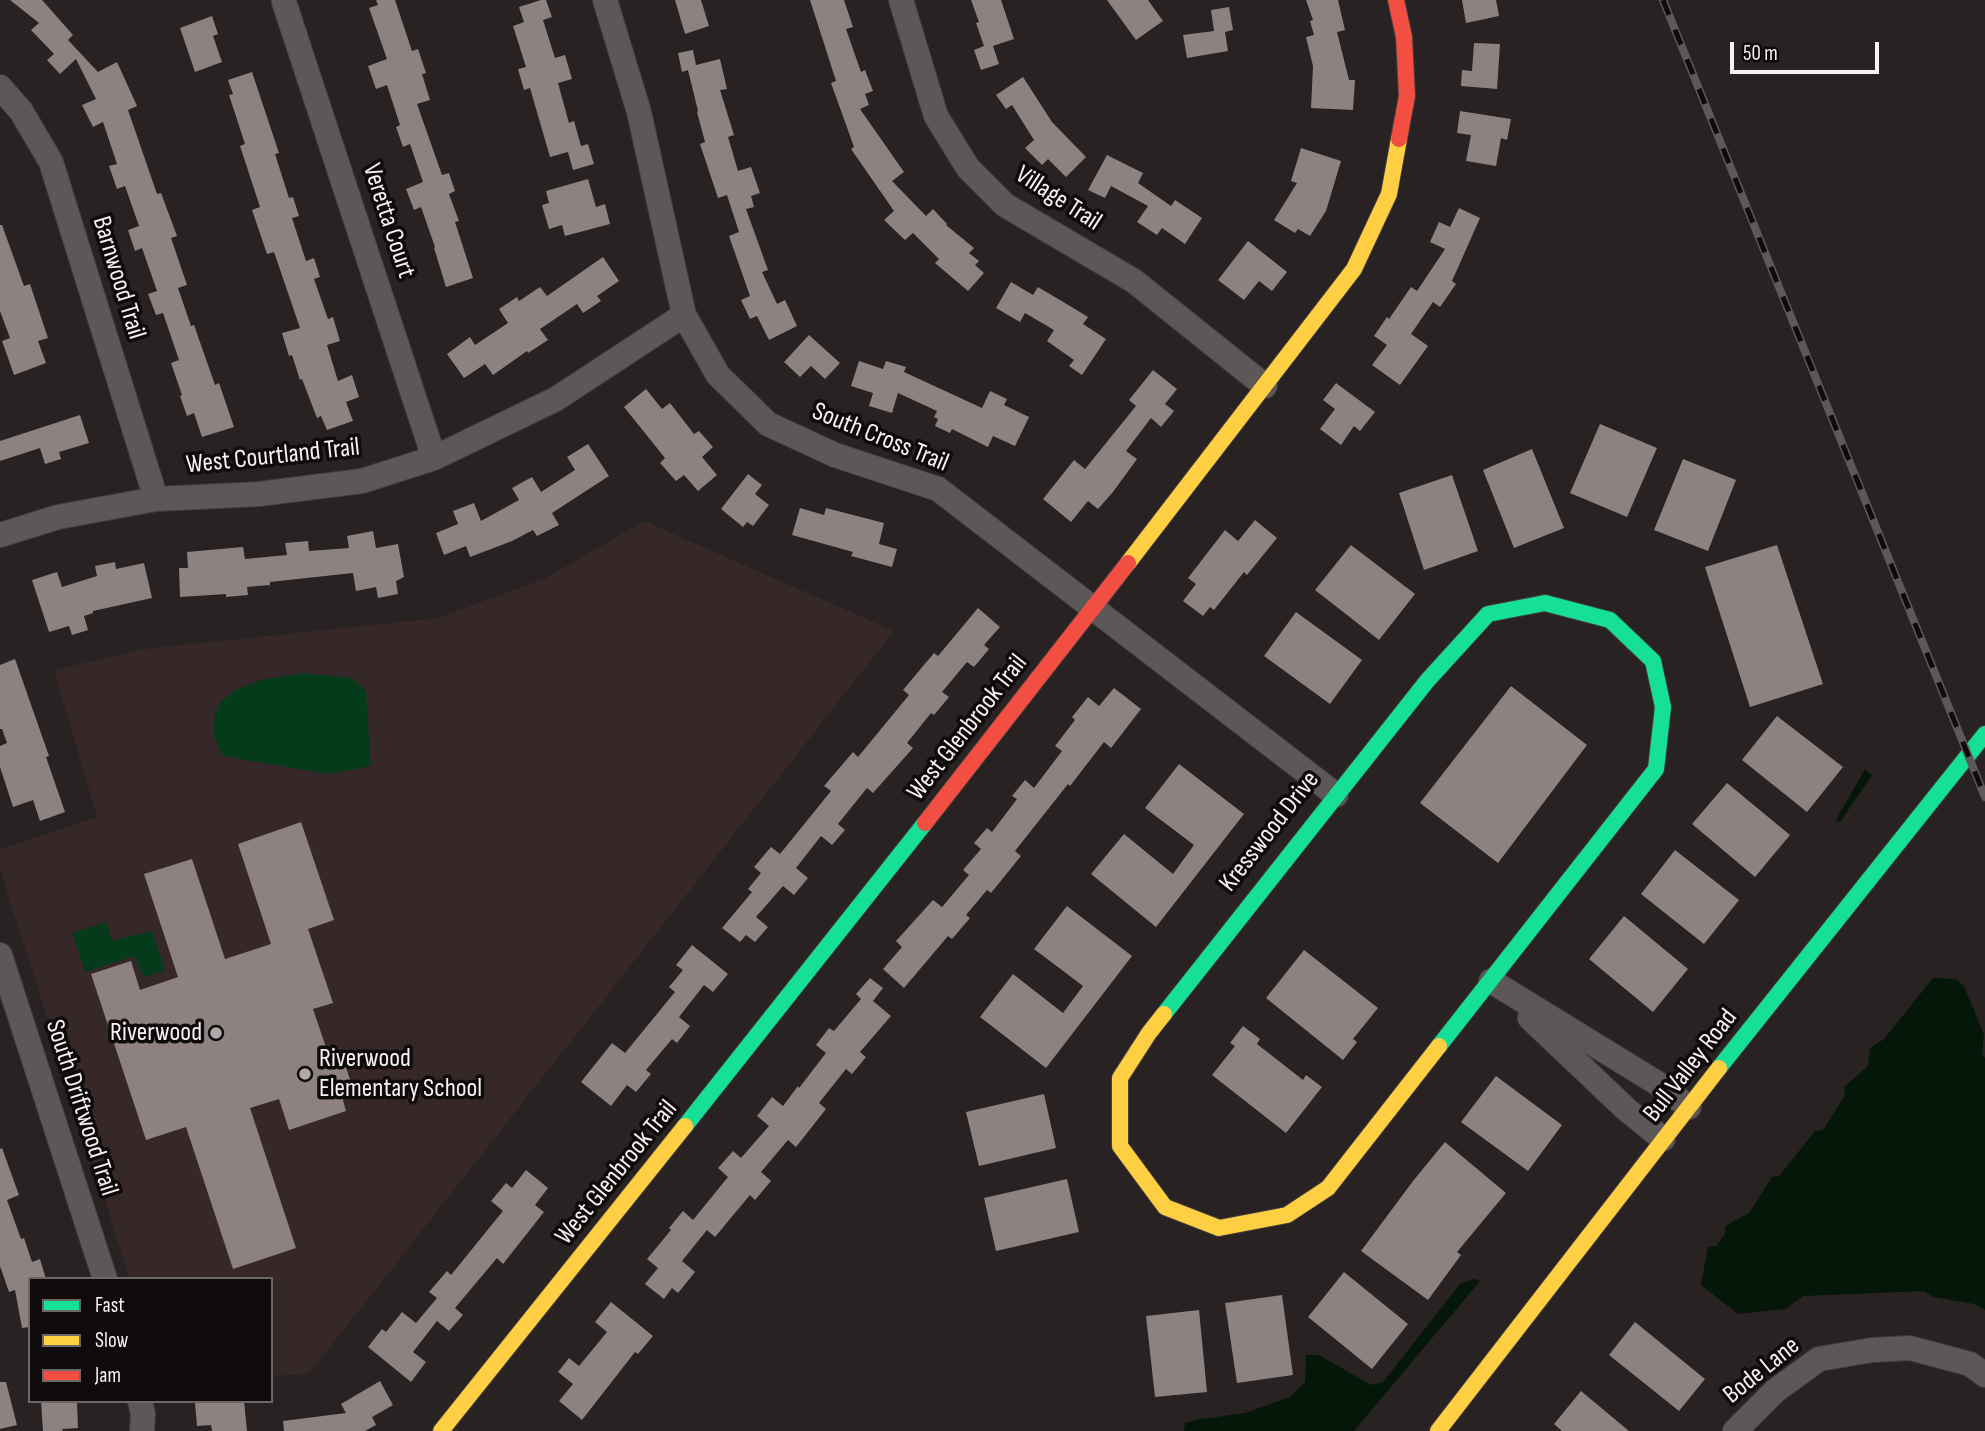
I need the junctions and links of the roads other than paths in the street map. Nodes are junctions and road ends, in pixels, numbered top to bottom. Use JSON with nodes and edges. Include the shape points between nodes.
{"nodes":[{"id":1,"x":604,"y":0,"type":"edge"},
{"id":2,"x":901,"y":0,"type":"edge"},
{"id":3,"x":1396,"y":0,"type":"edge"},
{"id":4,"x":284,"y":2,"type":"edge"},
{"id":5,"x":0,"y":87,"type":"edge"},
{"id":6,"x":684,"y":315,"type":"junction"},
{"id":7,"x":1265,"y":386,"type":"junction"},
{"id":8,"x":434,"y":458,"type":"junction"},
{"id":9,"x":156,"y":499,"type":"junction"},
{"id":10,"x":0,"y":535,"type":"edge"},
{"id":11,"x":1094,"y":608,"type":"junction"},
{"id":12,"x":1985,"y":734,"type":"edge"},
{"id":13,"x":1336,"y":795,"type":"junction"},
{"id":14,"x":0,"y":955,"type":"edge"},
{"id":15,"x":1491,"y":981,"type":"junction"},
{"id":16,"x":1689,"y":1107,"type":"junction"},
{"id":17,"x":1663,"y":1139,"type":"junction"},
{"id":18,"x":104,"y":1277,"type":"edge"},
{"id":19,"x":1985,"y":1375,"type":"edge"},
{"id":20,"x":140,"y":1403,"type":"edge"},
{"id":21,"x":142,"y":1431,"type":"edge"},
{"id":22,"x":441,"y":1431,"type":"edge"},
{"id":23,"x":1438,"y":1431,"type":"edge"},
{"id":24,"x":1735,"y":1431,"type":"edge"}],
"edges":[{"from":1,"to":6,"type":"street","name":"South Cross Trail","via":[[639,112]]},
{"from":2,"to":7,"type":"street","name":"Village Trail","via":[[936,116],[968,169],[1005,205],[1134,281]]},
{"from":3,"to":7,"type":"street","name":"West Glenbrook Trail","via":[[1404,37],[1407,96],[1389,194],[1354,269]]},
{"from":4,"to":8,"type":"street","name":"Veretta Court"},
{"from":5,"to":9,"type":"street","name":"Barnwood Trail","via":[[21,111],[51,162]]},
{"from":6,"to":8,"type":"street","name":"West Courtland Trail","via":[[556,399]]},
{"from":6,"to":11,"type":"street","name":"South Cross Trail","via":[[718,375],[768,424],[835,454],[938,489]]},
{"from":7,"to":11,"type":"street","name":"West Glenbrook Trail"},
{"from":8,"to":9,"type":"street","name":"West Courtland Trail","via":[[362,481],[259,494]]},
{"from":9,"to":10,"type":"street","name":"West Courtland Trail","via":[[58,517]]},
{"from":11,"to":13,"type":"street","name":"South Cross Trail"},
{"from":11,"to":22,"type":"street","name":"West Glenbrook Trail"},
{"from":12,"to":16,"type":"street","name":"Bull Valley Road"},
{"from":13,"to":15,"type":"street","name":"Kresswood Drive","via":[[1427,681],[1488,614],[1545,603],[1611,620],[1653,661],[1663,707],[1656,769]]},
{"from":13,"to":15,"type":"street","name":"Kresswood Drive","via":[[1149,1033],[1120,1078],[1120,1146],[1166,1206],[1219,1228],[1287,1215],[1328,1188]]},
{"from":14,"to":18,"type":"street","name":"South Driftwood Trail"},
{"from":15,"to":16,"type":"street"},
{"from":15,"to":17,"type":"street"},
{"from":16,"to":17,"type":"street","name":"Bull Valley Road"},
{"from":17,"to":23,"type":"street","name":"Bull Valley Road"},
{"from":19,"to":24,"type":"street","name":"Bode Lane","via":[[1970,1364],[1910,1348],[1819,1359],[1775,1391]]},
{"from":20,"to":21,"type":"street"}]}
